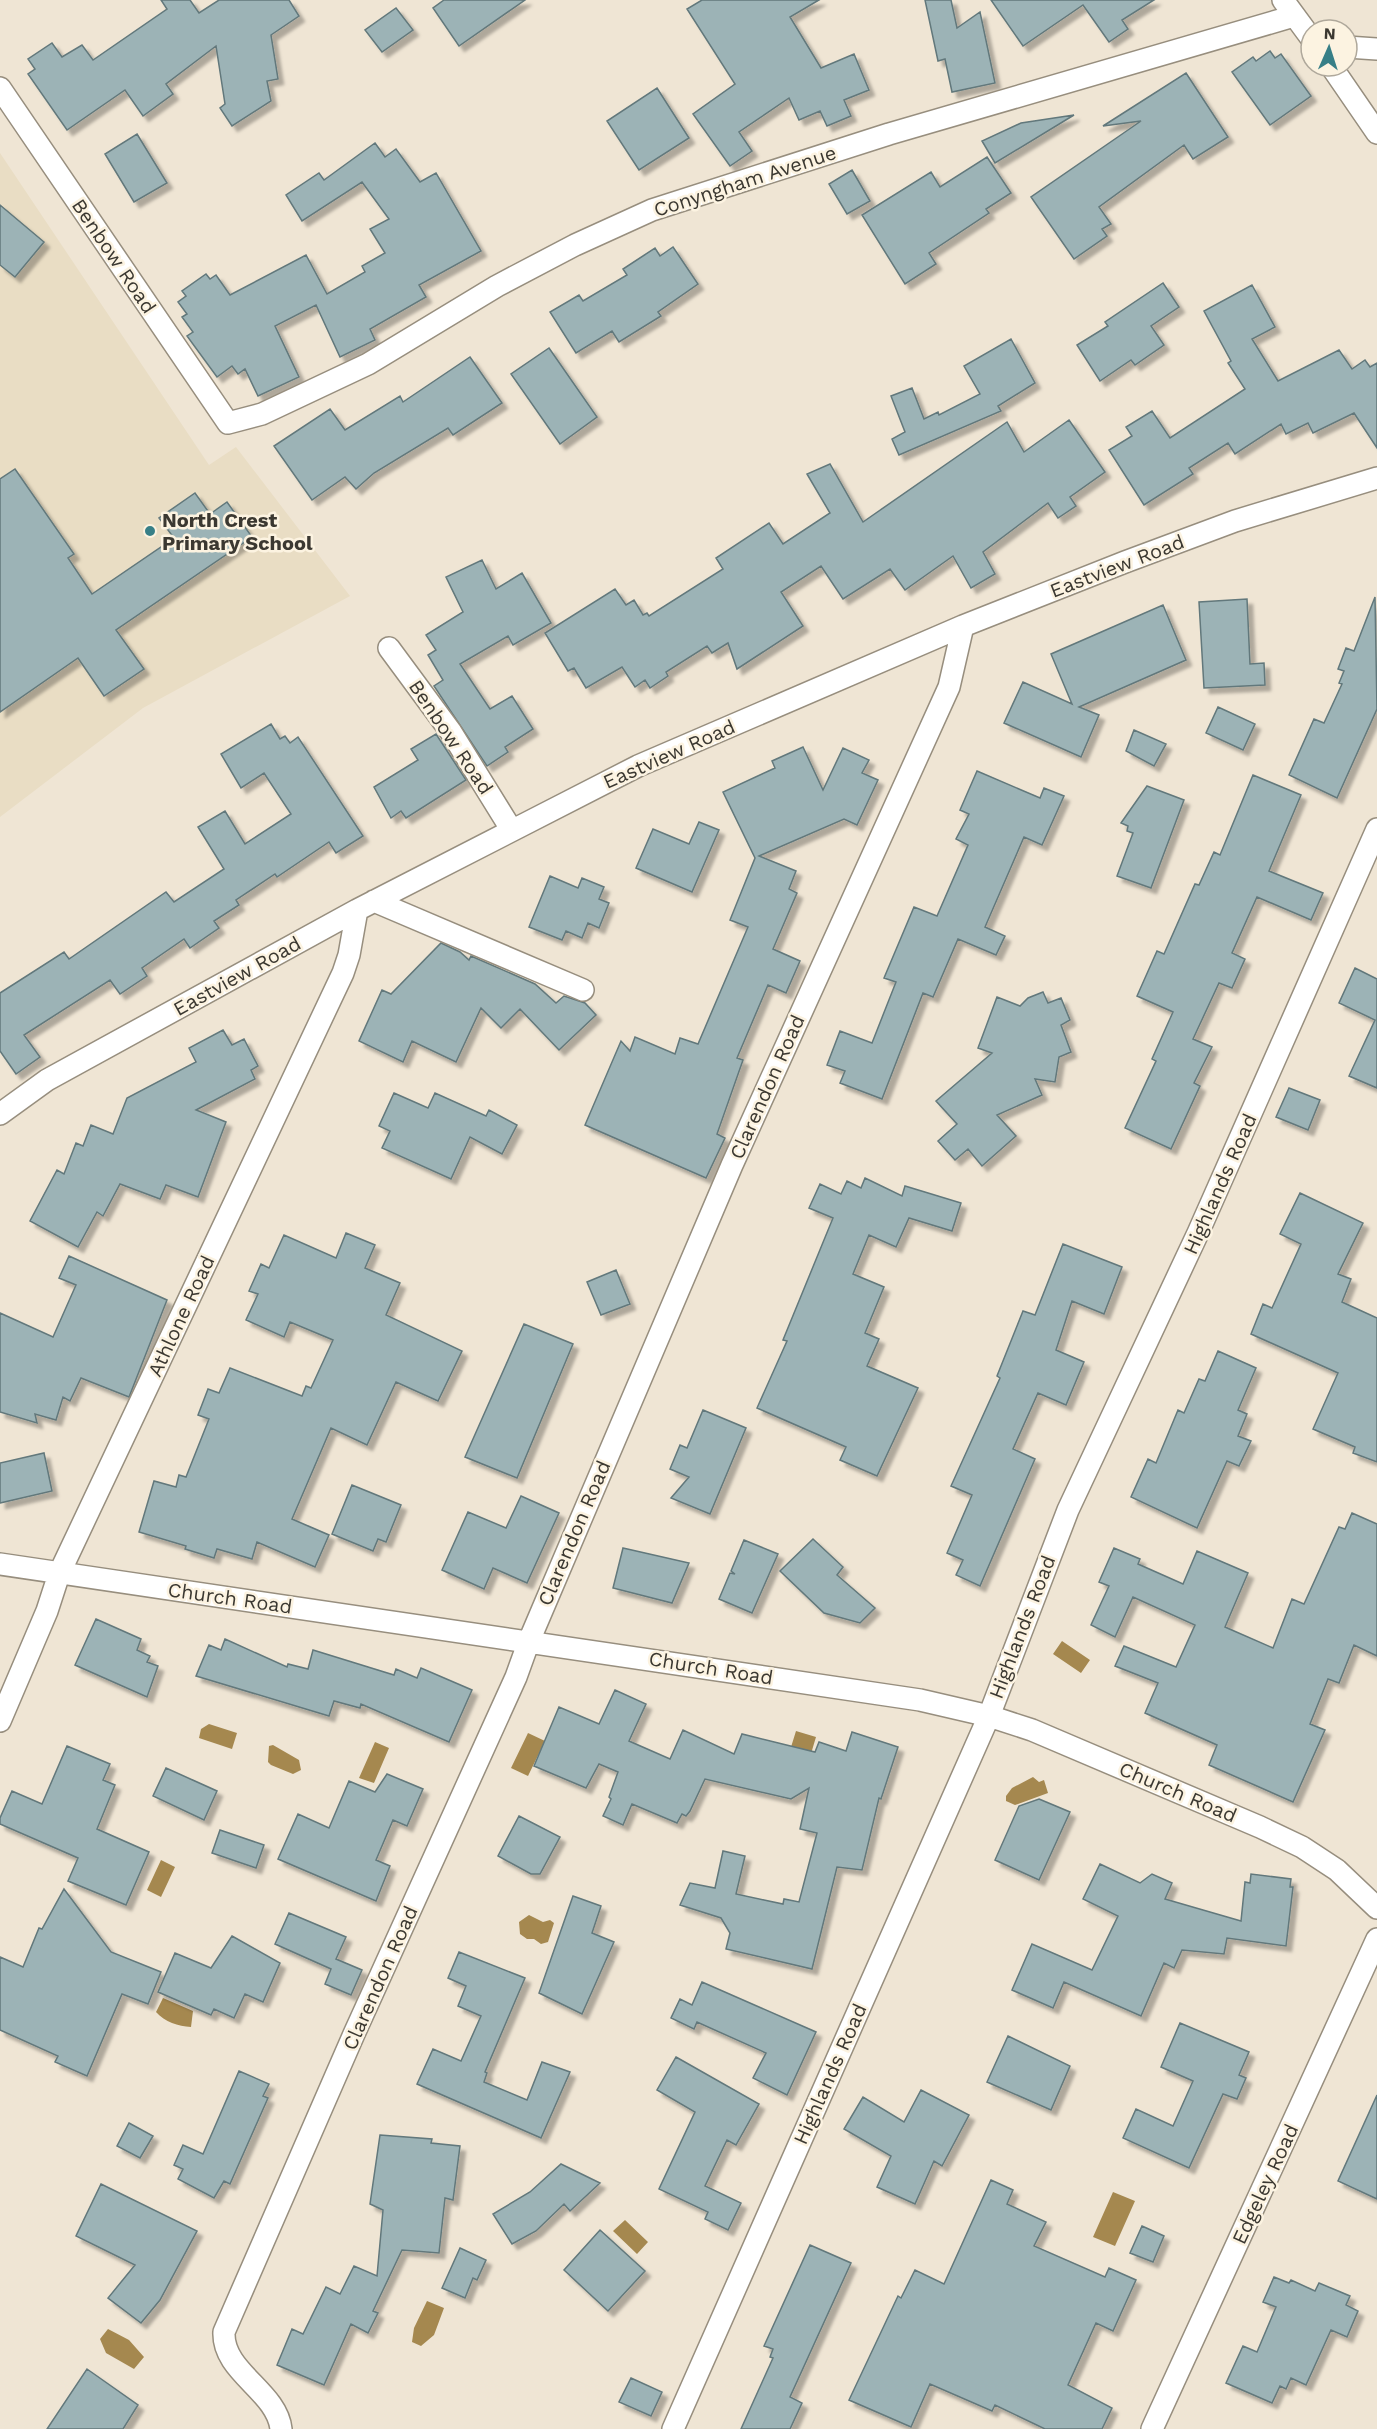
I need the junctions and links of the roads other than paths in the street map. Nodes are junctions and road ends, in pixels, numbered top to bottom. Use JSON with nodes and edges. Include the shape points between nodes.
{"nodes":[{"id":1,"x":1288,"y":8,"type":"edge"},
{"id":2,"x":1299,"y":22,"type":"edge"},
{"id":3,"x":1359,"y":48,"type":"edge"},
{"id":4,"x":1377,"y":49,"type":"edge"},
{"id":5,"x":1339,"y":78,"type":"edge"},
{"id":6,"x":0,"y":88,"type":"edge"},
{"id":7,"x":1377,"y":133,"type":"edge"},
{"id":8,"x":228,"y":423,"type":"joint"},
{"id":9,"x":1377,"y":478,"type":"edge"},
{"id":10,"x":963,"y":626,"type":"junction"},
{"id":11,"x":389,"y":648,"type":"dead end"},
{"id":12,"x":511,"y":828,"type":"junction"},
{"id":13,"x":1377,"y":829,"type":"edge"},
{"id":14,"x":365,"y":905,"type":"junction"},
{"id":15,"x":583,"y":990,"type":"dead end"},
{"id":16,"x":0,"y":1114,"type":"edge"},
{"id":17,"x":0,"y":1564,"type":"edge"},
{"id":18,"x":59,"y":1574,"type":"junction"},
{"id":19,"x":529,"y":1641,"type":"junction"},
{"id":20,"x":989,"y":1716,"type":"junction"},
{"id":21,"x":0,"y":1721,"type":"edge"},
{"id":22,"x":1377,"y":1908,"type":"edge"},
{"id":23,"x":1377,"y":1939,"type":"edge"},
{"id":24,"x":281,"y":2429,"type":"edge"},
{"id":25,"x":674,"y":2429,"type":"edge"},
{"id":26,"x":1152,"y":2429,"type":"edge"}],
"edges":[{"from":1,"to":2,"type":"street"},
{"from":1,"to":8,"type":"street","name":"Conyngham Avenue","via":[[652,210],[575,244],[497,286],[368,364],[262,414]]},
{"from":3,"to":4,"type":"street"},
{"from":5,"to":7,"type":"street"},
{"from":6,"to":8,"type":"street","name":"Benbow Road"},
{"from":9,"to":10,"type":"street","name":"Eastview Road","via":[[1235,522]]},
{"from":10,"to":12,"type":"street","name":"Eastview Road","via":[[638,765]]},
{"from":10,"to":19,"type":"street","name":"Clarendon Road","via":[[950,687],[732,1165]]},
{"from":11,"to":12,"type":"street","name":"Benbow Road","via":[[450,732]]},
{"from":12,"to":14,"type":"street","name":"Eastview Road"},
{"from":13,"to":20,"type":"street","name":"Highlands Road","via":[[1198,1233],[1068,1510]]},
{"from":14,"to":15,"type":"street"},
{"from":14,"to":16,"type":"street","name":"Eastview Road","via":[[47,1080]]},
{"from":14,"to":18,"type":"street","name":"Athlone Road","via":[[343,973]]},
{"from":17,"to":18,"type":"street","name":"Church Road"},
{"from":18,"to":19,"type":"street","name":"Church Road"},
{"from":18,"to":21,"type":"street","name":"Athlone Road"},
{"from":19,"to":20,"type":"street","name":"Church Road","via":[[920,1700]]},
{"from":19,"to":24,"type":"street","name":"Clarendon Road","via":[[224,2332],[224,2343],[276,2411]]},
{"from":20,"to":22,"type":"street","name":"Church Road","via":[[1072,1747],[1302,1847],[1337,1870]]},
{"from":20,"to":25,"type":"street","name":"Highlands Road"},
{"from":23,"to":26,"type":"street","name":"Edgeley Road"}]}
